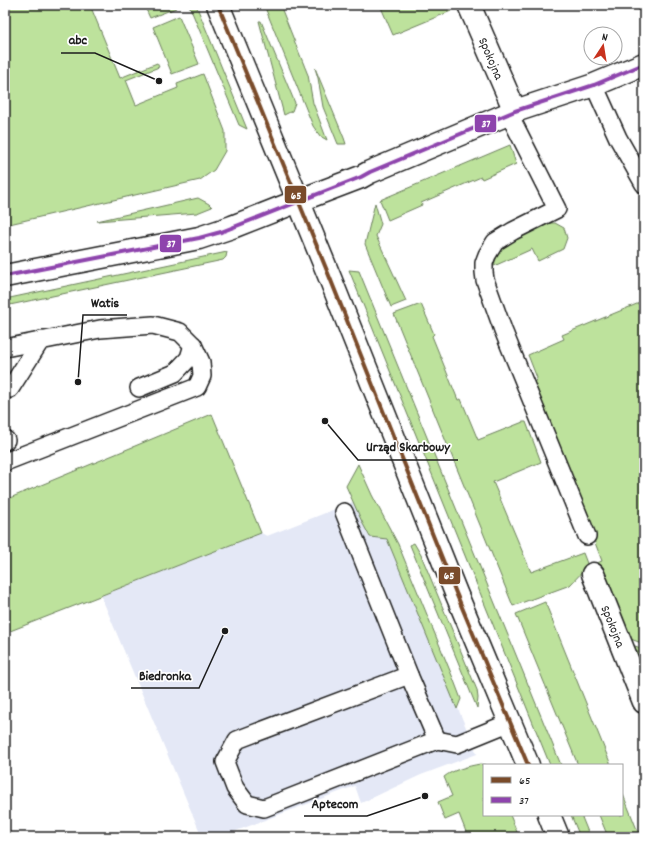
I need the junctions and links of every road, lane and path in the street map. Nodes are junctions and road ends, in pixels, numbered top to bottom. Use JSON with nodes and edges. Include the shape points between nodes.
{"nodes":[{"id":1,"x":218,"y":5,"type":"edge"},
{"id":2,"x":469,"y":5,"type":"edge"},
{"id":3,"x":644,"y":64,"type":"edge"},
{"id":4,"x":594,"y":85,"type":"junction"},
{"id":5,"x":512,"y":113,"type":"junction"},
{"id":6,"x":644,"y":184,"type":"edge"},
{"id":7,"x":298,"y":201,"type":"junction"},
{"id":8,"x":5,"y":276,"type":"edge"},
{"id":9,"x":42,"y":340,"type":"junction"},
{"id":10,"x":193,"y":345,"type":"junction"},
{"id":11,"x":5,"y":348,"type":"edge"},
{"id":12,"x":139,"y":388,"type":"dead end"},
{"id":13,"x":7,"y":389,"type":"edge"},
{"id":14,"x":5,"y":462,"type":"edge"},
{"id":15,"x":344,"y":512,"type":"dead end"},
{"id":16,"x":587,"y":536,"type":"dead end"},
{"id":17,"x":593,"y":574,"type":"dead end"},
{"id":18,"x":409,"y":675,"type":"junction"},
{"id":19,"x":644,"y":702,"type":"edge"},
{"id":20,"x":511,"y":722,"type":"junction"},
{"id":21,"x":437,"y":740,"type":"junction"},
{"id":22,"x":528,"y":764,"type":"edge"},
{"id":23,"x":549,"y":816,"type":"edge"},
{"id":24,"x":558,"y":837,"type":"edge"}],
"edges":[{"from":1,"to":7,"type":"street"},
{"from":2,"to":5,"type":"street","name":"Spokojna"},
{"from":3,"to":4,"type":"street"},
{"from":4,"to":5,"type":"street"},
{"from":4,"to":6,"type":"lane","via":[[618,138]]},
{"from":5,"to":7,"type":"street"},
{"from":5,"to":16,"type":"lane","via":[[557,209],[495,242],[484,263],[485,280]]},
{"from":7,"to":8,"type":"street","via":[[199,238]]},
{"from":7,"to":20,"type":"street","via":[[456,593]]},
{"from":9,"to":10,"type":"lane","via":[[100,329],[153,325],[180,332]]},
{"from":9,"to":11,"type":"lane"},
{"from":9,"to":13,"type":"lane"},
{"from":10,"to":12,"type":"lane","via":[[189,358],[175,373]]},
{"from":10,"to":14,"type":"lane","via":[[201,362],[202,376],[197,387]]},
{"from":15,"to":18,"type":"lane"},
{"from":17,"to":19,"type":"street","name":"Spokojna"},
{"from":18,"to":21,"type":"lane"},
{"from":18,"to":21,"type":"lane","via":[[237,740],[225,762],[235,788],[248,804],[264,808]]},
{"from":20,"to":21,"type":"lane","via":[[457,744]]},
{"from":20,"to":22,"type":"street"},
{"from":23,"to":24,"type":"street"}]}
